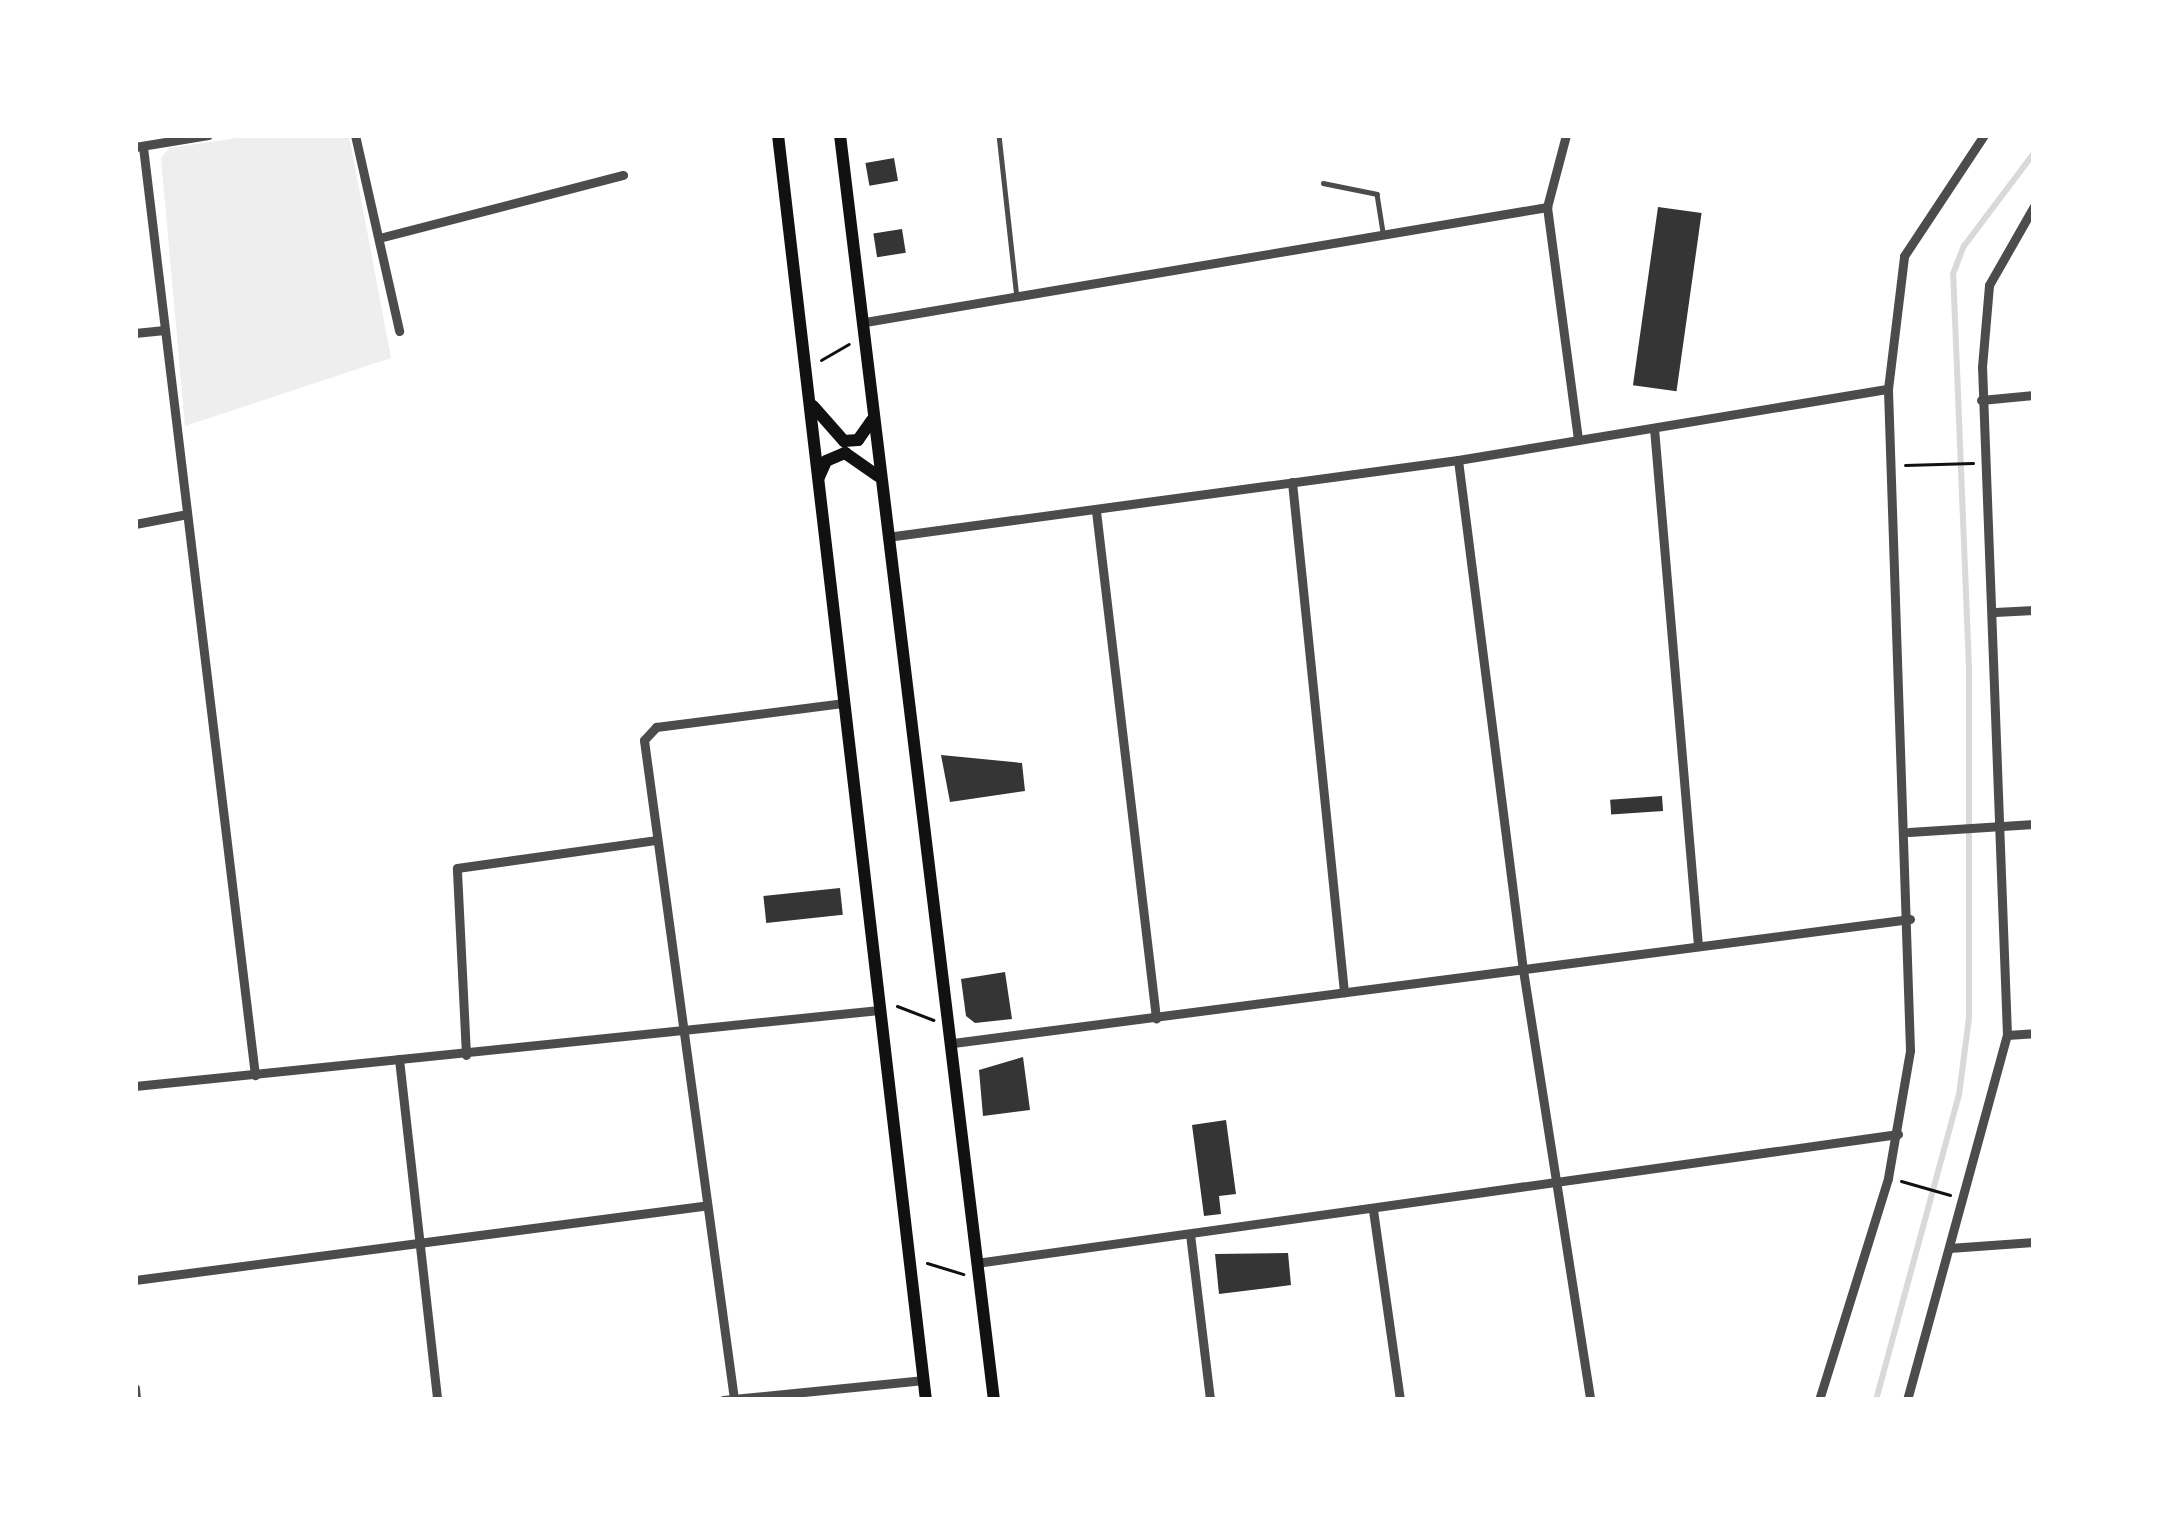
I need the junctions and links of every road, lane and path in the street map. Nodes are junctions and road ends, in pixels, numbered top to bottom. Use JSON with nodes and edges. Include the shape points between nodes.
{"nodes":[{"id":1,"x":208,"y":135,"type":"edge"},
{"id":2,"x":355,"y":135,"type":"edge"},
{"id":3,"x":778,"y":135,"type":"edge"},
{"id":4,"x":840,"y":135,"type":"edge"},
{"id":5,"x":999,"y":135,"type":"edge"},
{"id":6,"x":1567,"y":135,"type":"edge"},
{"id":7,"x":1984,"y":135,"type":"edge"},
{"id":8,"x":139,"y":147,"type":"edge"},
{"id":9,"x":623,"y":175,"type":"dead end"},
{"id":10,"x":1323,"y":183,"type":"dead end"},
{"id":11,"x":2034,"y":206,"type":"edge"},
{"id":12,"x":1547,"y":207,"type":"junction"},
{"id":13,"x":383,"y":237,"type":"junction"},
{"id":14,"x":1384,"y":238,"type":"junction"},
{"id":15,"x":1017,"y":298,"type":"junction"},
{"id":16,"x":865,"y":328,"type":"junction"},
{"id":17,"x":162,"y":330,"type":"junction"},
{"id":18,"x":399,"y":332,"type":"dead end"},
{"id":19,"x":135,"y":333,"type":"edge"},
{"id":20,"x":806,"y":369,"type":"junction"},
{"id":21,"x":1888,"y":388,"type":"junction"},
{"id":22,"x":2034,"y":395,"type":"edge"},
{"id":23,"x":809,"y":400,"type":"junction"},
{"id":24,"x":1981,"y":400,"type":"junction"},
{"id":25,"x":875,"y":411,"type":"junction"},
{"id":26,"x":1654,"y":428,"type":"junction"},
{"id":27,"x":1578,"y":439,"type":"junction"},
{"id":28,"x":1458,"y":460,"type":"junction"},
{"id":29,"x":1975,"y":463,"type":"dead end"},
{"id":30,"x":1892,"y":465,"type":"junction"},
{"id":31,"x":879,"y":477,"type":"junction"},
{"id":32,"x":819,"y":478,"type":"junction"},
{"id":33,"x":1292,"y":482,"type":"junction"},
{"id":34,"x":1096,"y":511,"type":"junction"},
{"id":35,"x":182,"y":515,"type":"junction"},
{"id":36,"x":135,"y":524,"type":"edge"},
{"id":37,"x":887,"y":537,"type":"junction"},
{"id":38,"x":2034,"y":610,"type":"edge"},
{"id":39,"x":1995,"y":612,"type":"junction"},
{"id":40,"x":844,"y":703,"type":"junction"},
{"id":41,"x":2034,"y":824,"type":"edge"},
{"id":42,"x":1996,"y":828,"type":"junction"},
{"id":43,"x":1909,"y":832,"type":"junction"},
{"id":44,"x":657,"y":840,"type":"junction"},
{"id":45,"x":1910,"y":919,"type":"junction"},
{"id":46,"x":1698,"y":946,"type":"junction"},
{"id":47,"x":1523,"y":970,"type":"junction"},
{"id":48,"x":1345,"y":992,"type":"junction"},
{"id":49,"x":879,"y":1004,"type":"junction"},
{"id":50,"x":1156,"y":1018,"type":"junction"},
{"id":51,"x":951,"y":1027,"type":"junction"},
{"id":52,"x":680,"y":1028,"type":"junction"},
{"id":53,"x":2034,"y":1033,"type":"edge"},
{"id":54,"x":2007,"y":1035,"type":"junction"},
{"id":55,"x":953,"y":1043,"type":"junction"},
{"id":56,"x":466,"y":1055,"type":"junction"},
{"id":57,"x":399,"y":1059,"type":"junction"},
{"id":58,"x":254,"y":1075,"type":"junction"},
{"id":59,"x":135,"y":1086,"type":"edge"},
{"id":60,"x":1898,"y":1134,"type":"junction"},
{"id":61,"x":1899,"y":1180,"type":"dead end"},
{"id":62,"x":1556,"y":1185,"type":"junction"},
{"id":63,"x":1953,"y":1196,"type":"dead end"},
{"id":64,"x":702,"y":1206,"type":"junction"},
{"id":65,"x":1373,"y":1210,"type":"junction"},
{"id":66,"x":1190,"y":1234,"type":"junction"},
{"id":67,"x":2034,"y":1242,"type":"edge"},
{"id":68,"x":418,"y":1245,"type":"junction"},
{"id":69,"x":1949,"y":1248,"type":"junction"},
{"id":70,"x":909,"y":1258,"type":"junction"},
{"id":71,"x":975,"y":1271,"type":"junction"},
{"id":72,"x":135,"y":1280,"type":"edge"},
{"id":73,"x":924,"y":1379,"type":"junction"},
{"id":74,"x":135,"y":1388,"type":"edge"},
{"id":75,"x":734,"y":1399,"type":"edge"},
{"id":76,"x":136,"y":1400,"type":"edge"},
{"id":77,"x":437,"y":1400,"type":"edge"},
{"id":78,"x":723,"y":1400,"type":"edge"},
{"id":79,"x":926,"y":1400,"type":"edge"},
{"id":80,"x":994,"y":1400,"type":"edge"},
{"id":81,"x":1210,"y":1400,"type":"edge"},
{"id":82,"x":1400,"y":1400,"type":"edge"},
{"id":83,"x":1590,"y":1400,"type":"edge"},
{"id":84,"x":1819,"y":1400,"type":"edge"},
{"id":85,"x":1907,"y":1400,"type":"edge"}],
"edges":[{"from":1,"to":8,"type":"street"},
{"from":2,"to":13,"type":"street"},
{"from":3,"to":20,"type":"main road"},
{"from":4,"to":16,"type":"main road"},
{"from":5,"to":15,"type":"lane"},
{"from":6,"to":12,"type":"street"},
{"from":7,"to":21,"type":"street","via":[[1904,256]]},
{"from":8,"to":17,"type":"street"},
{"from":9,"to":13,"type":"street"},
{"from":10,"to":14,"type":"lane","via":[[1377,194]]},
{"from":11,"to":24,"type":"street","via":[[1990,285]]},
{"from":12,"to":14,"type":"street"},
{"from":12,"to":27,"type":"street"},
{"from":13,"to":18,"type":"street"},
{"from":14,"to":15,"type":"street"},
{"from":15,"to":16,"type":"street"},
{"from":16,"to":20,"type":"path"},
{"from":16,"to":25,"type":"main road"},
{"from":17,"to":19,"type":"street"},
{"from":17,"to":35,"type":"street"},
{"from":20,"to":23,"type":"main road"},
{"from":21,"to":26,"type":"street"},
{"from":21,"to":30,"type":"street"},
{"from":22,"to":24,"type":"street"},
{"from":23,"to":25,"type":"main road","via":[[844,441],[868,431]]},
{"from":23,"to":32,"type":"main road"},
{"from":24,"to":39,"type":"street"},
{"from":25,"to":31,"type":"main road"},
{"from":26,"to":27,"type":"street"},
{"from":26,"to":46,"type":"street"},
{"from":27,"to":28,"type":"street"},
{"from":28,"to":33,"type":"street"},
{"from":28,"to":47,"type":"street"},
{"from":29,"to":30,"type":"path"},
{"from":30,"to":43,"type":"street"},
{"from":31,"to":32,"type":"main road","via":[[845,452],[826,461]]},
{"from":31,"to":37,"type":"main road"},
{"from":32,"to":40,"type":"main road"},
{"from":33,"to":34,"type":"street"},
{"from":33,"to":48,"type":"street"},
{"from":34,"to":37,"type":"street"},
{"from":34,"to":50,"type":"street"},
{"from":35,"to":36,"type":"street"},
{"from":35,"to":58,"type":"street"},
{"from":37,"to":51,"type":"main road"},
{"from":38,"to":39,"type":"street"},
{"from":39,"to":42,"type":"street"},
{"from":40,"to":44,"type":"street","via":[[649,733]]},
{"from":40,"to":49,"type":"main road"},
{"from":41,"to":42,"type":"street"},
{"from":42,"to":43,"type":"street"},
{"from":42,"to":54,"type":"street"},
{"from":43,"to":45,"type":"street"},
{"from":44,"to":52,"type":"street"},
{"from":44,"to":56,"type":"street","via":[[457,868]]},
{"from":45,"to":46,"type":"street"},
{"from":45,"to":60,"type":"street","via":[[1910,1050]]},
{"from":46,"to":47,"type":"street"},
{"from":47,"to":48,"type":"street"},
{"from":47,"to":62,"type":"street"},
{"from":48,"to":50,"type":"street"},
{"from":49,"to":51,"type":"path"},
{"from":49,"to":52,"type":"street"},
{"from":49,"to":70,"type":"main road"},
{"from":50,"to":55,"type":"street"},
{"from":51,"to":55,"type":"main road"},
{"from":52,"to":56,"type":"street"},
{"from":52,"to":64,"type":"street"},
{"from":53,"to":54,"type":"street"},
{"from":54,"to":69,"type":"street"},
{"from":55,"to":71,"type":"main road"},
{"from":56,"to":57,"type":"street"},
{"from":57,"to":58,"type":"street"},
{"from":57,"to":68,"type":"street"},
{"from":58,"to":59,"type":"street"},
{"from":60,"to":62,"type":"street"},
{"from":60,"to":84,"type":"street"},
{"from":61,"to":63,"type":"path"},
{"from":62,"to":65,"type":"street"},
{"from":62,"to":83,"type":"street"},
{"from":64,"to":68,"type":"street"},
{"from":64,"to":75,"type":"street"},
{"from":65,"to":66,"type":"street"},
{"from":65,"to":82,"type":"street"},
{"from":66,"to":71,"type":"street"},
{"from":66,"to":81,"type":"street"},
{"from":67,"to":69,"type":"street"},
{"from":68,"to":72,"type":"street"},
{"from":68,"to":77,"type":"street"},
{"from":69,"to":85,"type":"street"},
{"from":70,"to":71,"type":"path"},
{"from":70,"to":73,"type":"main road"},
{"from":71,"to":80,"type":"main road"},
{"from":73,"to":75,"type":"street"},
{"from":73,"to":79,"type":"main road"},
{"from":74,"to":76,"type":"street"},
{"from":75,"to":78,"type":"street"}]}
